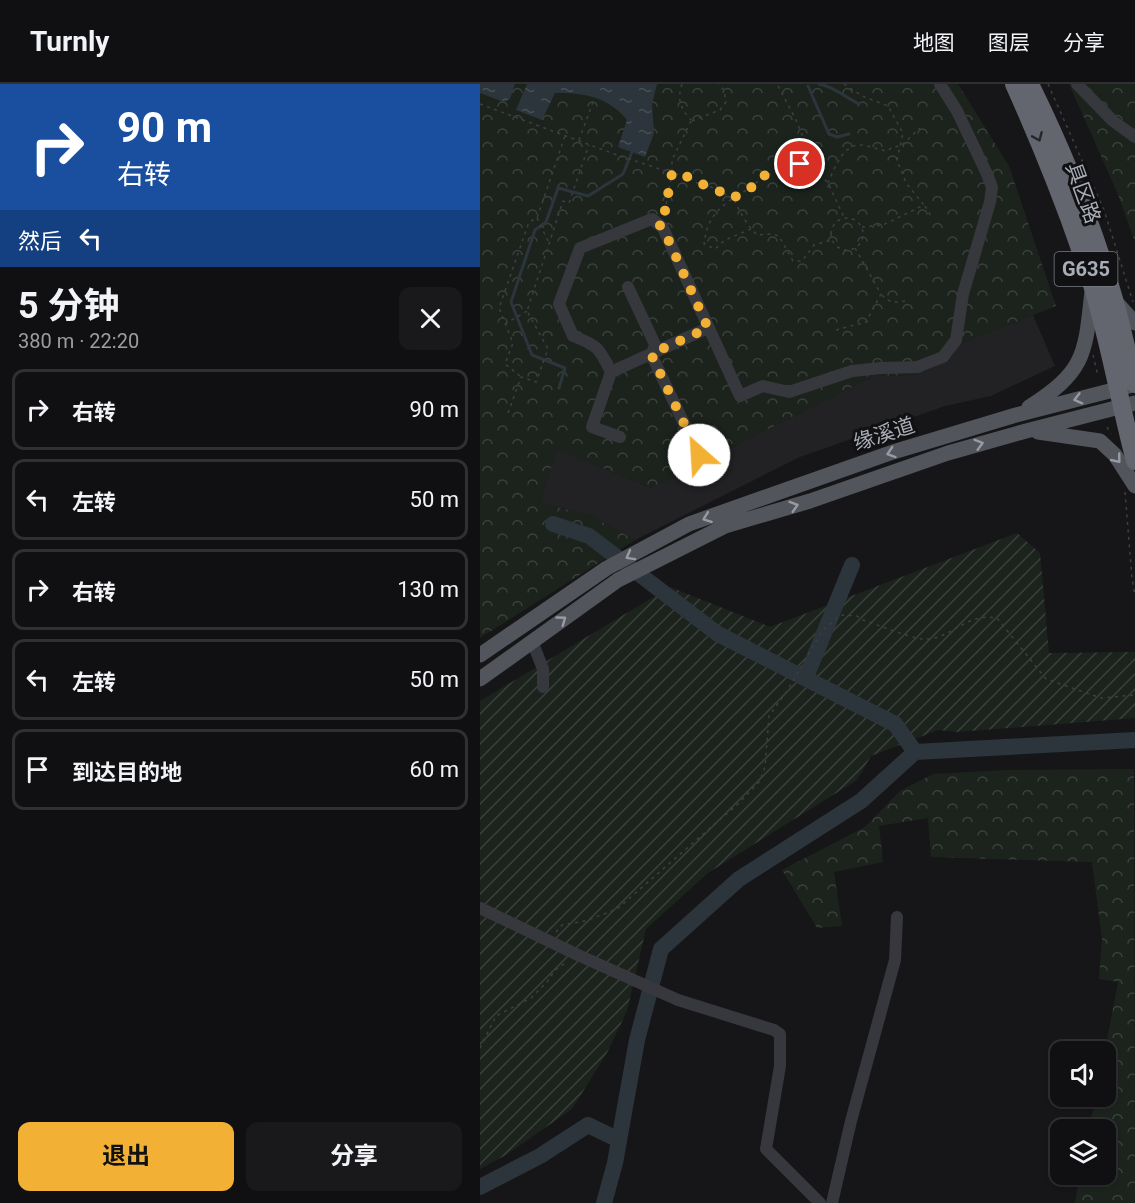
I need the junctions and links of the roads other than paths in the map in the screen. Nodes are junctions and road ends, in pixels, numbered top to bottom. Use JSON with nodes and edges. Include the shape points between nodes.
{"nodes":[{"id":1,"x":940,"y":84,"type":"edge"},
{"id":2,"x":1014,"y":84,"type":"edge"},
{"id":3,"x":1030,"y":84,"type":"edge"},
{"id":4,"x":1077,"y":84,"type":"edge"},
{"id":5,"x":1135,"y":137,"type":"edge"},
{"id":6,"x":628,"y":286,"type":"dead end"},
{"id":7,"x":1092,"y":288,"type":"junction"},
{"id":8,"x":1114,"y":299,"type":"junction"},
{"id":9,"x":1135,"y":323,"type":"edge"},
{"id":10,"x":708,"y":328,"type":"junction"},
{"id":11,"x":654,"y":352,"type":"junction"},
{"id":12,"x":611,"y":372,"type":"junction"},
{"id":13,"x":1129,"y":385,"type":"edge"},
{"id":14,"x":1129,"y":405,"type":"edge"},
{"id":15,"x":1016,"y":415,"type":"junction"},
{"id":16,"x":1026,"y":431,"type":"junction"},
{"id":17,"x":620,"y":437,"type":"dead end"},
{"id":18,"x":699,"y":455,"type":"dead end"},
{"id":19,"x":1135,"y":461,"type":"edge"},
{"id":20,"x":1130,"y":488,"type":"edge"},
{"id":21,"x":613,"y":574,"type":"junction"},
{"id":22,"x":532,"y":641,"type":"junction"},
{"id":23,"x":480,"y":655,"type":"edge"},
{"id":24,"x":480,"y":679,"type":"edge"},
{"id":25,"x":543,"y":687,"type":"dead end"},
{"id":26,"x":480,"y":908,"type":"edge"},
{"id":27,"x":897,"y":917,"type":"dead end"},
{"id":28,"x":820,"y":1203,"type":"edge"},
{"id":29,"x":832,"y":1203,"type":"edge"}],
"edges":[{"from":1,"to":10,"type":"street","via":[[957,111],[992,188],[963,294],[956,340],[943,357],[916,367],[852,371],[789,392],[763,386],[740,396]]},
{"from":2,"to":7,"type":"highway","name":"具区路","number":"G635","one_way":true,"via":[[1065,206]]},
{"from":3,"to":8,"type":"highway","name":"具区路","number":"G635","via":[[1083,204]]},
{"from":4,"to":5,"type":"street","via":[[1113,121]]},
{"from":6,"to":11,"type":"street"},
{"from":7,"to":13,"type":"highway","name":"具区路","number":"G635"},
{"from":7,"to":15,"type":"main road","via":[[1085,346],[1072,374]]},
{"from":8,"to":9,"type":"main road"},
{"from":8,"to":13,"type":"highway","name":"具区路","number":"G635"},
{"from":10,"to":11,"type":"street"},
{"from":10,"to":12,"type":"street","via":[[663,228],[652,219],[580,248],[559,304],[573,336],[593,344]]},
{"from":11,"to":12,"type":"street"},
{"from":11,"to":18,"type":"street"},
{"from":12,"to":17,"type":"street","via":[[592,427]]},
{"from":13,"to":14,"type":"highway","name":"具区路","number":"G635"},
{"from":13,"to":15,"type":"main road","name":"缘溪道","one_way":true},
{"from":14,"to":16,"type":"main road","name":"缘溪道"},
{"from":14,"to":19,"type":"highway","name":"具区路","number":"G635"},
{"from":15,"to":21,"type":"main road","name":"缘溪道","one_way":true,"via":[[893,452],[689,525],[652,544]]},
{"from":16,"to":20,"type":"main road","one_way":true,"via":[[1100,441],[1115,455]]},
{"from":21,"to":16,"type":"main road","name":"缘溪道","one_way":true,"via":[[725,526]]},
{"from":22,"to":21,"type":"main road","one_way":true},
{"from":21,"to":23,"type":"main road"},
{"from":22,"to":24,"type":"main road"},
{"from":22,"to":25,"type":"street","via":[[543,669]]},
{"from":26,"to":28,"type":"street","via":[[678,1000],[780,1034],[780,1066],[766,1149]]},
{"from":27,"to":29,"type":"street","via":[[895,960]]}]}
